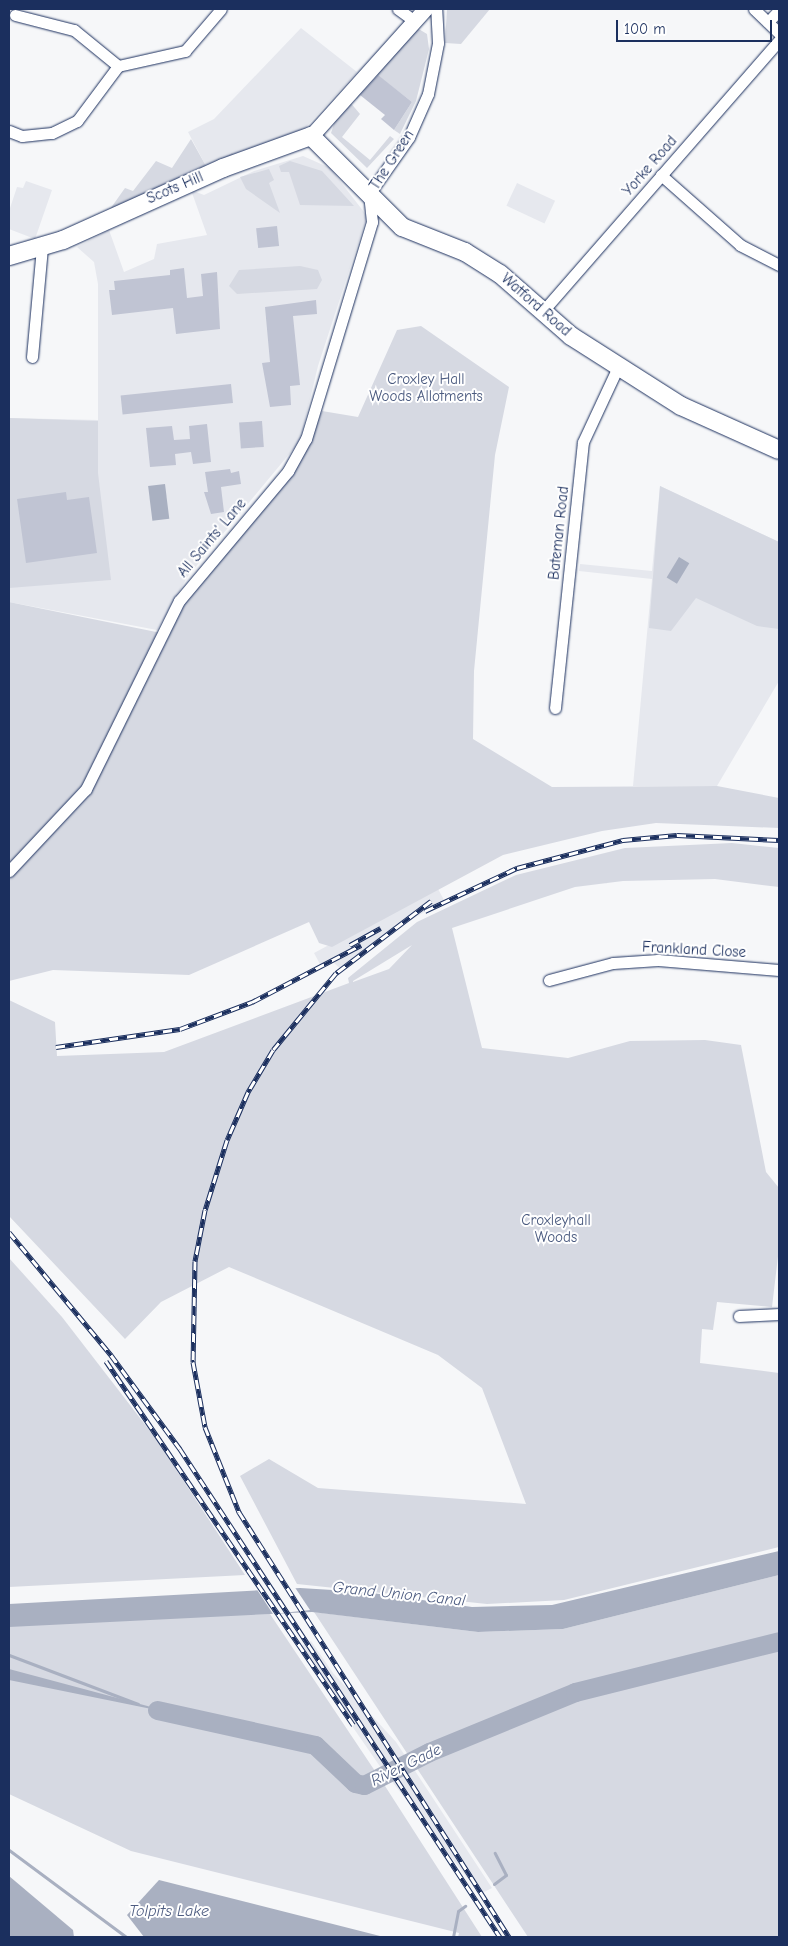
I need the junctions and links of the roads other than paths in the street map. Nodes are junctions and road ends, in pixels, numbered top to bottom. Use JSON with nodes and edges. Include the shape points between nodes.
{"nodes":[{"id":1,"x":220,"y":9,"type":"edge"},
{"id":2,"x":398,"y":9,"type":"edge"},
{"id":3,"x":425,"y":9,"type":"edge"},
{"id":4,"x":436,"y":9,"type":"edge"},
{"id":5,"x":754,"y":9,"type":"edge"},
{"id":6,"x":779,"y":10,"type":"edge"},
{"id":7,"x":15,"y":15,"type":"dead end"},
{"id":8,"x":412,"y":19,"type":"junction"},
{"id":9,"x":768,"y":22,"type":"junction"},
{"id":10,"x":779,"y":33,"type":"edge"},
{"id":11,"x":779,"y":40,"type":"edge"},
{"id":12,"x":118,"y":66,"type":"junction"},
{"id":13,"x":9,"y":131,"type":"edge"},
{"id":14,"x":311,"y":136,"type":"junction"},
{"id":15,"x":661,"y":175,"type":"junction"},
{"id":16,"x":369,"y":194,"type":"junction"},
{"id":17,"x":9,"y":246,"type":"edge"},
{"id":18,"x":42,"y":247,"type":"junction"},
{"id":19,"x":9,"y":256,"type":"edge"},
{"id":20,"x":779,"y":265,"type":"edge"},
{"id":21,"x":543,"y":311,"type":"junction"},
{"id":22,"x":32,"y":357,"type":"dead end"},
{"id":23,"x":618,"y":367,"type":"junction"},
{"id":24,"x":779,"y":450,"type":"edge"},
{"id":25,"x":555,"y":708,"type":"dead end"},
{"id":26,"x":9,"y":871,"type":"edge"},
{"id":27,"x":779,"y":970,"type":"edge"},
{"id":28,"x":549,"y":980,"type":"dead end"},
{"id":29,"x":779,"y":1314,"type":"edge"},
{"id":30,"x":739,"y":1316,"type":"dead end"}],
"edges":[{"from":1,"to":12,"type":"street","via":[[185,51]]},
{"from":2,"to":8,"type":"street"},
{"from":3,"to":8,"type":"street"},
{"from":4,"to":16,"type":"street","name":"The Green","via":[[438,43],[428,94],[409,137]]},
{"from":5,"to":9,"type":"street"},
{"from":6,"to":9,"type":"street"},
{"from":7,"to":12,"type":"street","via":[[74,30]]},
{"from":8,"to":14,"type":"street"},
{"from":9,"to":10,"type":"street"},
{"from":11,"to":15,"type":"street","name":"Yorke Road"},
{"from":12,"to":13,"type":"street","via":[[77,121],[52,133],[22,136]]},
{"from":14,"to":16,"type":"main road","name":"Watford Road"},
{"from":14,"to":18,"type":"main road","name":"Scots Hill","via":[[223,168]]},
{"from":15,"to":20,"type":"street","via":[[740,245]]},
{"from":15,"to":21,"type":"street","name":"Yorke Road"},
{"from":16,"to":21,"type":"main road","name":"Watford Road","via":[[402,227],[479,261]]},
{"from":16,"to":26,"type":"street","name":"All Saints' Lane","via":[[372,222],[306,439],[288,471],[179,601],[86,788]]},
{"from":17,"to":18,"type":"main road","name":"Scots Hill"},
{"from":18,"to":19,"type":"main road","name":"Scots Hill"},
{"from":18,"to":22,"type":"street"},
{"from":21,"to":23,"type":"main road","name":"Watford Road"},
{"from":23,"to":24,"type":"main road","name":"Watford Road","via":[[681,406]]},
{"from":23,"to":25,"type":"street","name":"Bateman Road","via":[[583,442]]},
{"from":27,"to":28,"type":"street","name":"Frankland Close","via":[[658,960],[613,963]]},
{"from":29,"to":30,"type":"street"}]}
